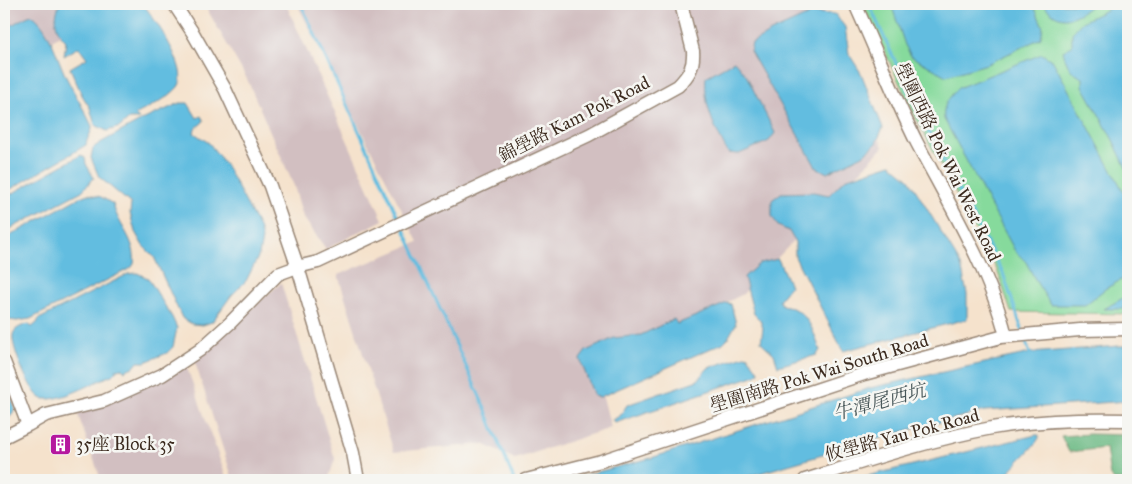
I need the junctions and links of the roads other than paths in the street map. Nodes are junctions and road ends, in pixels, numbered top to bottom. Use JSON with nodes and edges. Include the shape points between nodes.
{"nodes":[{"id":1,"x":174,"y":4,"type":"edge"},
{"id":2,"x":680,"y":4,"type":"edge"},
{"id":3,"x":854,"y":4,"type":"edge"},
{"id":4,"x":297,"y":267,"type":"junction"},
{"id":5,"x":1128,"y":328,"type":"edge"},
{"id":6,"x":1006,"y":336,"type":"junction"},
{"id":7,"x":4,"y":362,"type":"edge"},
{"id":8,"x":1128,"y":420,"type":"edge"},
{"id":9,"x":28,"y":425,"type":"junction"},
{"id":10,"x":4,"y":437,"type":"edge"},
{"id":11,"x":358,"y":480,"type":"edge"},
{"id":12,"x":526,"y":480,"type":"edge"},
{"id":13,"x":805,"y":480,"type":"edge"}],
"edges":[{"from":1,"to":4,"type":"street","via":[[198,41],[246,131],[270,186]]},
{"from":2,"to":4,"type":"street","name":"錦壆路 Kam Pok Road","via":[[693,59],[692,68],[678,86],[589,135],[318,262]]},
{"from":3,"to":6,"type":"street","name":"壆圍西路 Pok Wai West Road","via":[[904,117],[978,261]]},
{"from":4,"to":9,"type":"street","via":[[278,274],[200,350],[162,375],[104,401],[46,416]]},
{"from":4,"to":11,"type":"street","via":[[353,453]]},
{"from":5,"to":6,"type":"street","name":"壆圍南路 Pok Wai South Road"},
{"from":6,"to":12,"type":"street","name":"壆圍南路 Pok Wai South Road","via":[[864,374],[601,461]]},
{"from":7,"to":9,"type":"street"},
{"from":8,"to":13,"type":"street","name":"攸壆路 Yau Pok Road","via":[[1060,421],[992,428],[917,445]]},
{"from":9,"to":10,"type":"street"}]}
